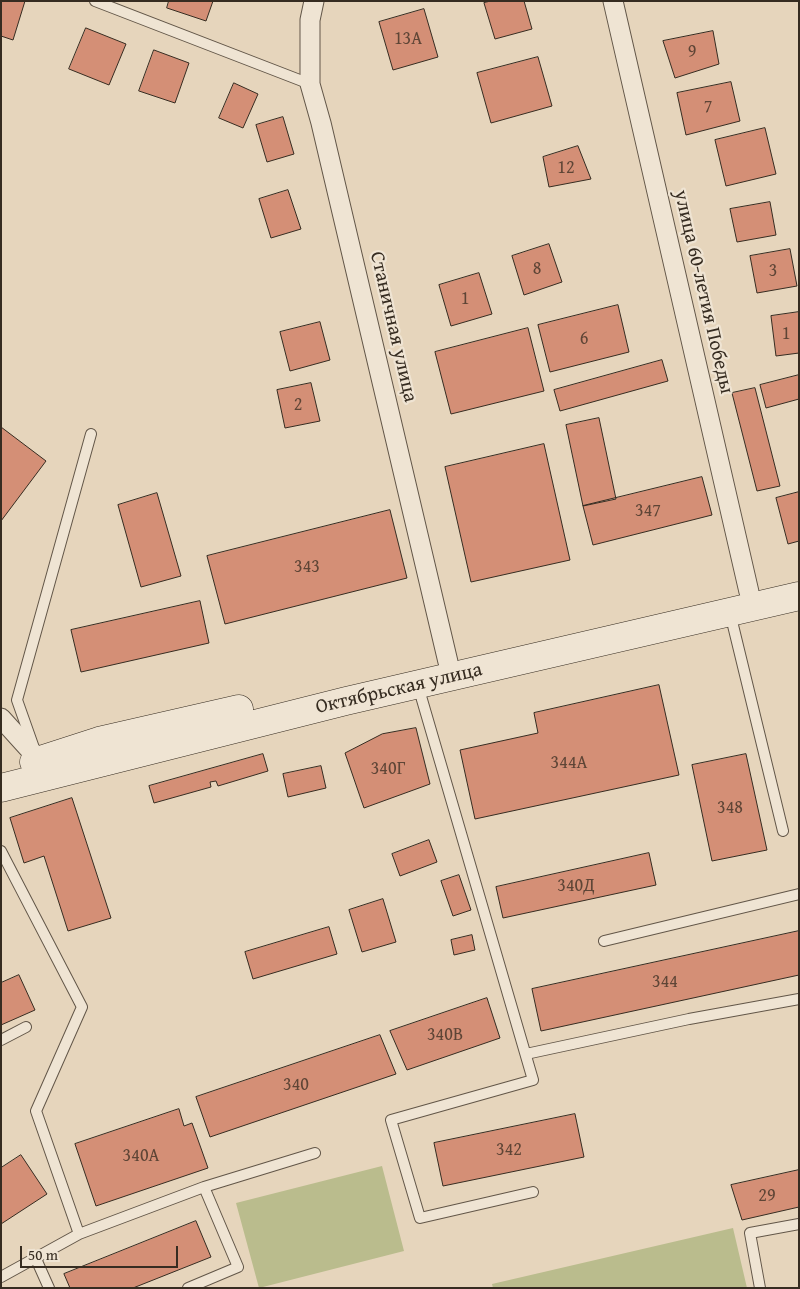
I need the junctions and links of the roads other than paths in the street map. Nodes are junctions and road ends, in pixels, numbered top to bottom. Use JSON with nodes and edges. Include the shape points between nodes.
{"nodes":[{"id":1,"x":95,"y":1,"type":"edge"},
{"id":2,"x":314,"y":1,"type":"edge"},
{"id":3,"x":614,"y":1,"type":"edge"},
{"id":4,"x":310,"y":84,"type":"junction"},
{"id":5,"x":90,"y":434,"type":"dead end"},
{"id":6,"x":799,"y":581,"type":"edge"},
{"id":7,"x":749,"y":592,"type":"junction"},
{"id":8,"x":799,"y":596,"type":"edge"},
{"id":9,"x":729,"y":612,"type":"junction"},
{"id":10,"x":448,"y":662,"type":"junction"},
{"id":11,"x":418,"y":685,"type":"junction"},
{"id":12,"x":1,"y":718,"type":"edge"},
{"id":13,"x":39,"y":760,"type":"junction"},
{"id":14,"x":1,"y":772,"type":"edge"},
{"id":15,"x":1,"y":788,"type":"edge"},
{"id":16,"x":783,"y":831,"type":"dead end"},
{"id":17,"x":1,"y":850,"type":"edge"},
{"id":18,"x":799,"y":894,"type":"edge"},
{"id":19,"x":604,"y":941,"type":"dead end"},
{"id":20,"x":799,"y":999,"type":"edge"},
{"id":21,"x":26,"y":1027,"type":"dead end"},
{"id":22,"x":1,"y":1040,"type":"edge"},
{"id":23,"x":526,"y":1054,"type":"junction"},
{"id":24,"x":315,"y":1153,"type":"dead end"},
{"id":25,"x":204,"y":1188,"type":"junction"},
{"id":26,"x":533,"y":1192,"type":"dead end"},
{"id":27,"x":799,"y":1224,"type":"edge"},
{"id":28,"x":79,"y":1234,"type":"junction"},
{"id":29,"x":36,"y":1258,"type":"junction"},
{"id":30,"x":1,"y":1277,"type":"edge"},
{"id":31,"x":48,"y":1288,"type":"edge"},
{"id":32,"x":188,"y":1288,"type":"edge"},
{"id":33,"x":760,"y":1288,"type":"edge"}],
"edges":[{"from":1,"to":4,"type":"lane"},
{"from":2,"to":4,"type":"street","name":"Станичная улица","via":[[310,20]]},
{"from":3,"to":7,"type":"street","name":"улица 60-летия Победы"},
{"from":4,"to":10,"type":"street","name":"Станичная улица"},
{"from":5,"to":13,"type":"lane","via":[[16,700]]},
{"from":6,"to":7,"type":"main road","name":"Октябрьская улица"},
{"from":7,"to":10,"type":"main road","name":"Октябрьская улица"},
{"from":8,"to":9,"type":"main road","name":"Октябрьская улица"},
{"from":9,"to":11,"type":"main road","name":"Октябрьская улица"},
{"from":9,"to":16,"type":"lane"},
{"from":10,"to":13,"type":"main road","name":"Октябрьская улица","via":[[99,741]]},
{"from":11,"to":15,"type":"main road","name":"Октябрьская улица"},
{"from":11,"to":23,"type":"lane"},
{"from":12,"to":13,"type":"street"},
{"from":13,"to":14,"type":"main road","name":"Октябрьская улица"},
{"from":17,"to":28,"type":"lane","via":[[82,1007],[36,1111]]},
{"from":18,"to":19,"type":"lane"},
{"from":20,"to":23,"type":"lane"},
{"from":21,"to":22,"type":"lane"},
{"from":23,"to":26,"type":"lane","via":[[533,1080],[391,1120],[420,1218]]},
{"from":24,"to":25,"type":"lane"},
{"from":25,"to":28,"type":"lane"},
{"from":25,"to":32,"type":"lane","via":[[238,1267]]},
{"from":27,"to":33,"type":"lane","via":[[750,1233]]},
{"from":28,"to":29,"type":"lane"},
{"from":29,"to":30,"type":"lane"},
{"from":29,"to":31,"type":"lane"}]}
